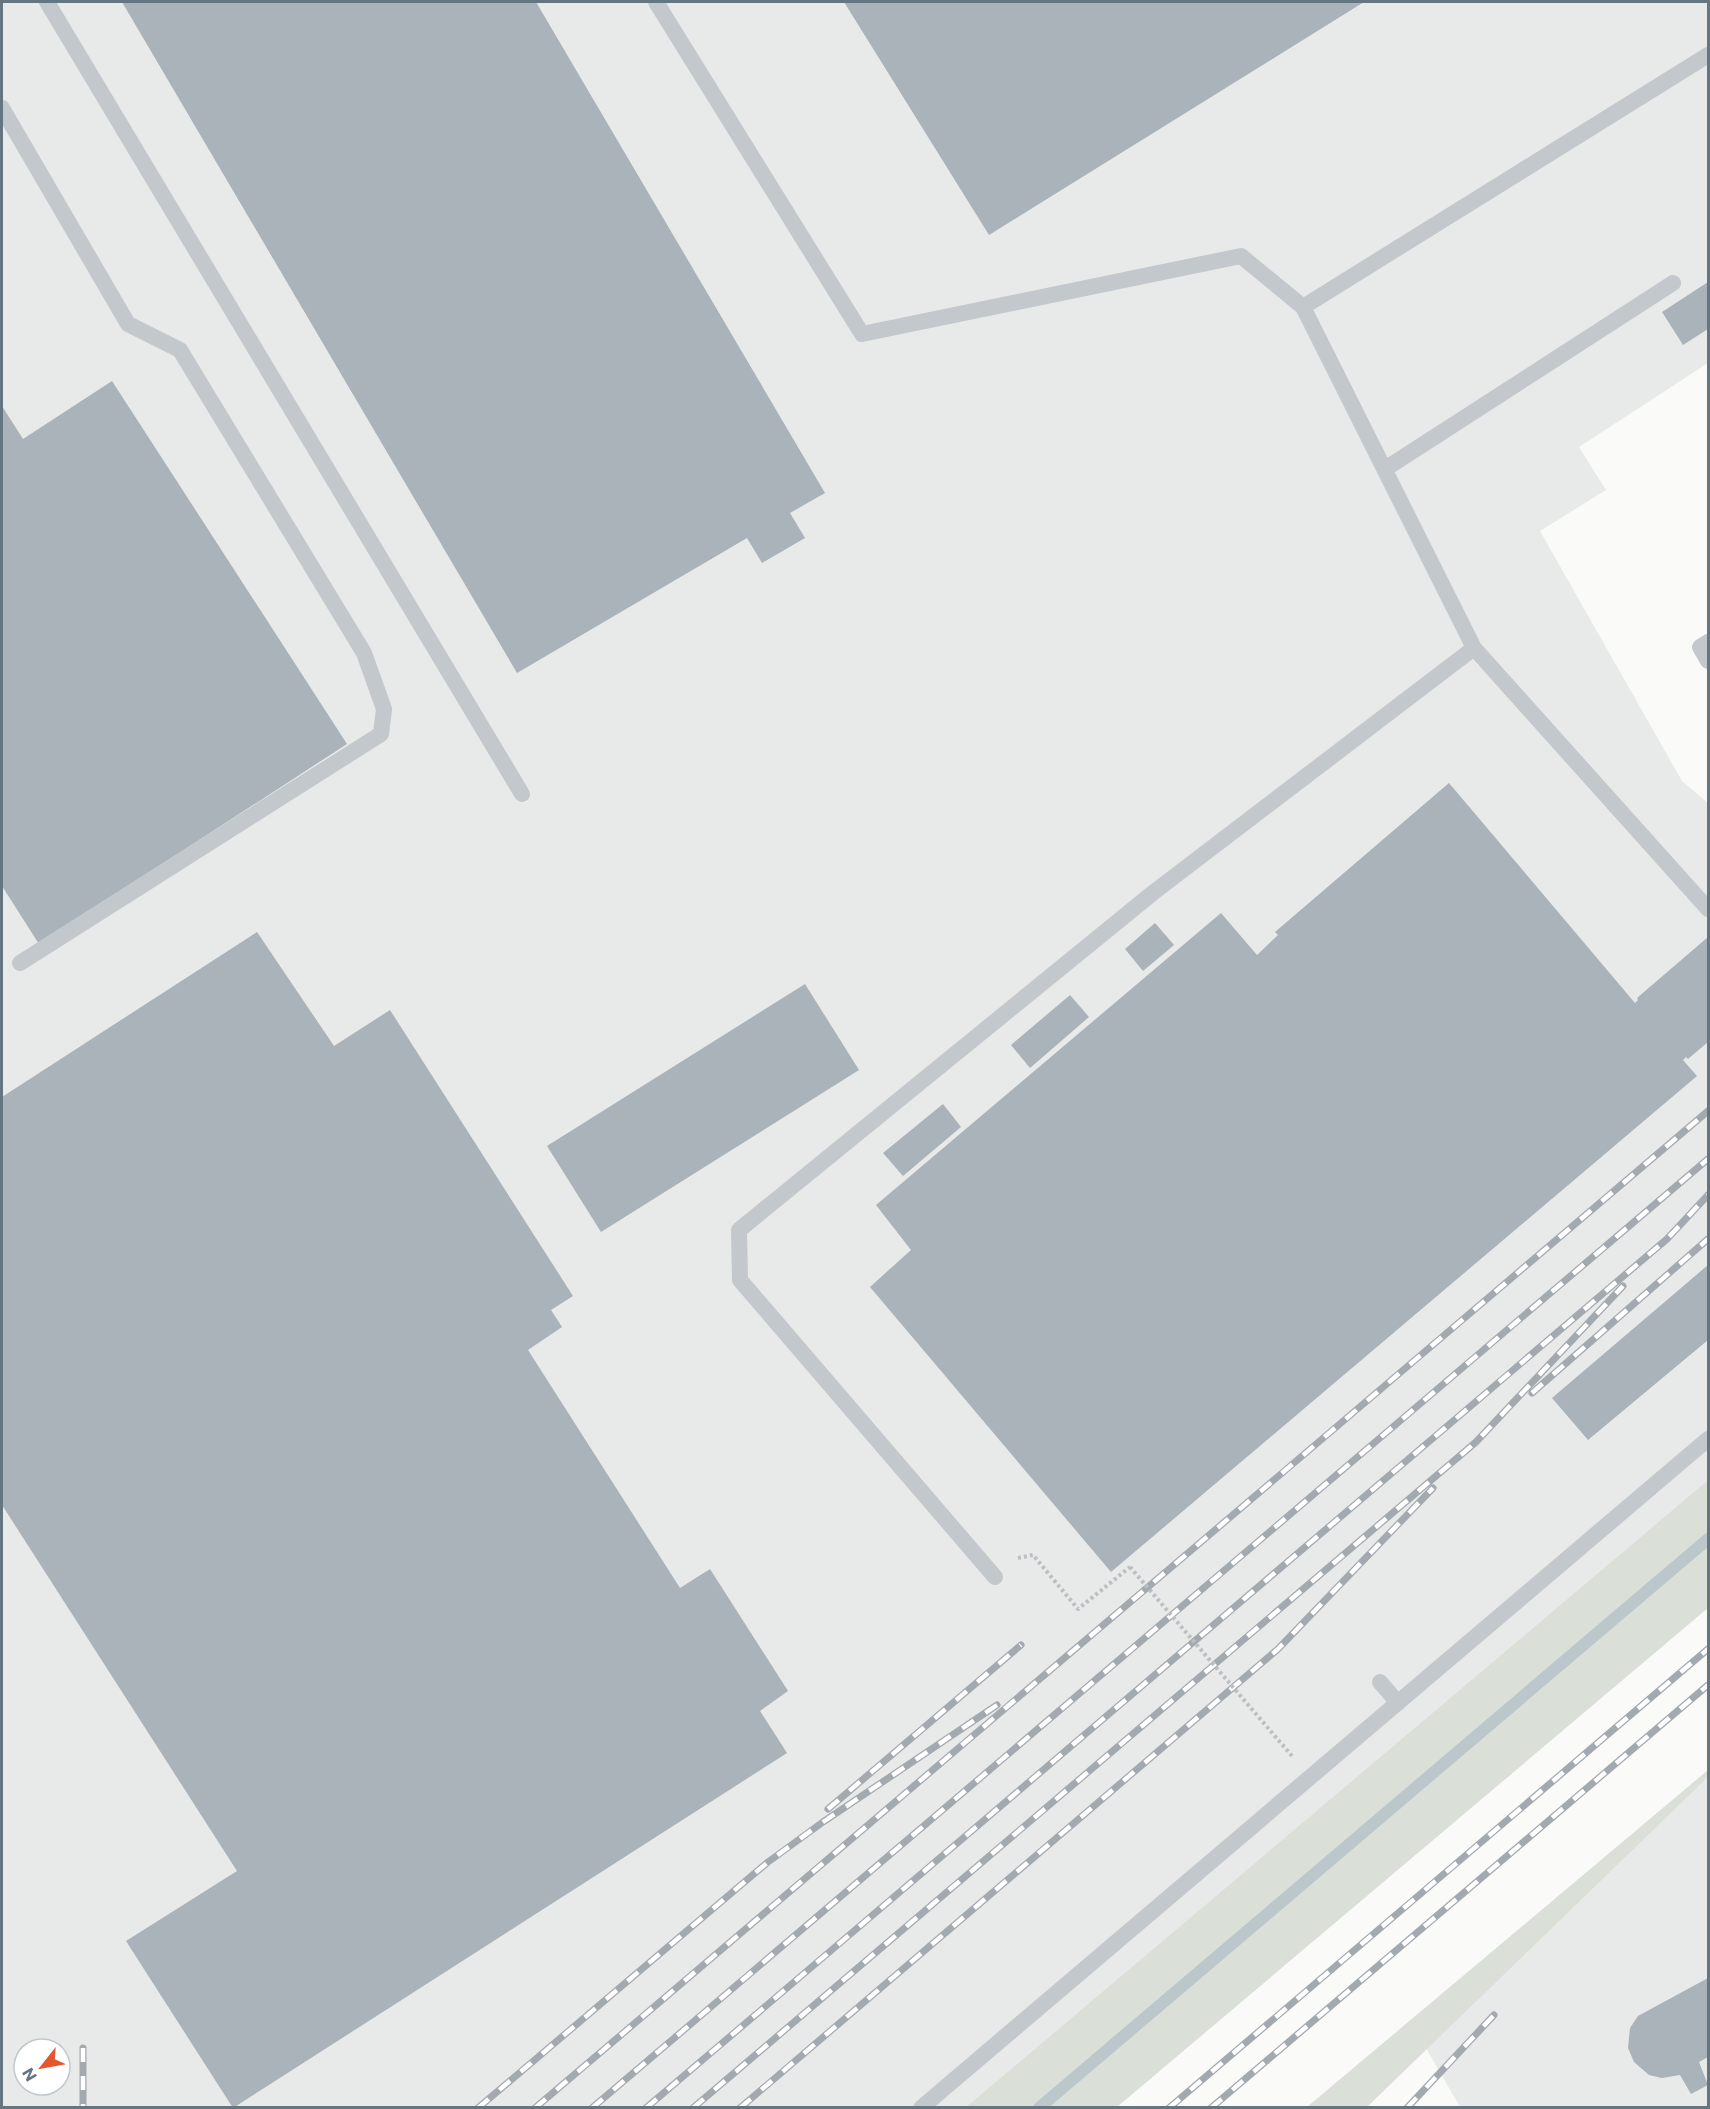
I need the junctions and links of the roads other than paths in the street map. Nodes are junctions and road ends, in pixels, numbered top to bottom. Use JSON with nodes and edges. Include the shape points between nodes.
{"nodes":[{"id":1,"x":47,"y":2,"type":"edge"},
{"id":2,"x":656,"y":2,"type":"edge"},
{"id":3,"x":1708,"y":55,"type":"edge"},
{"id":4,"x":2,"y":108,"type":"edge"},
{"id":5,"x":1673,"y":283,"type":"dead end"},
{"id":6,"x":1303,"y":307,"type":"junction"},
{"id":7,"x":1385,"y":469,"type":"junction"},
{"id":8,"x":1708,"y":642,"type":"edge"},
{"id":9,"x":1474,"y":648,"type":"junction"},
{"id":10,"x":1708,"y":661,"type":"edge"},
{"id":11,"x":522,"y":794,"type":"dead end"},
{"id":12,"x":1708,"y":909,"type":"edge"},
{"id":13,"x":20,"y":963,"type":"dead end"},
{"id":14,"x":1708,"y":1439,"type":"edge"},
{"id":15,"x":995,"y":1577,"type":"dead end"},
{"id":16,"x":1380,"y":1682,"type":"dead end"},
{"id":17,"x":1398,"y":1703,"type":"junction"},
{"id":18,"x":921,"y":2108,"type":"edge"}],
"edges":[{"from":1,"to":11,"type":"lane"},
{"from":2,"to":6,"type":"lane","via":[[862,334],[1241,256]]},
{"from":3,"to":6,"type":"lane"},
{"from":4,"to":13,"type":"lane","via":[[128,324],[180,350],[364,653],[384,709],[381,734]]},
{"from":5,"to":7,"type":"lane"},
{"from":6,"to":7,"type":"lane"},
{"from":7,"to":9,"type":"lane"},
{"from":8,"to":10,"type":"lane","via":[[1700,647]]},
{"from":9,"to":12,"type":"lane"},
{"from":9,"to":15,"type":"lane","via":[[1154,892],[739,1230],[740,1280]]},
{"from":14,"to":17,"type":"lane"},
{"from":16,"to":17,"type":"lane"},
{"from":17,"to":18,"type":"lane"}]}
